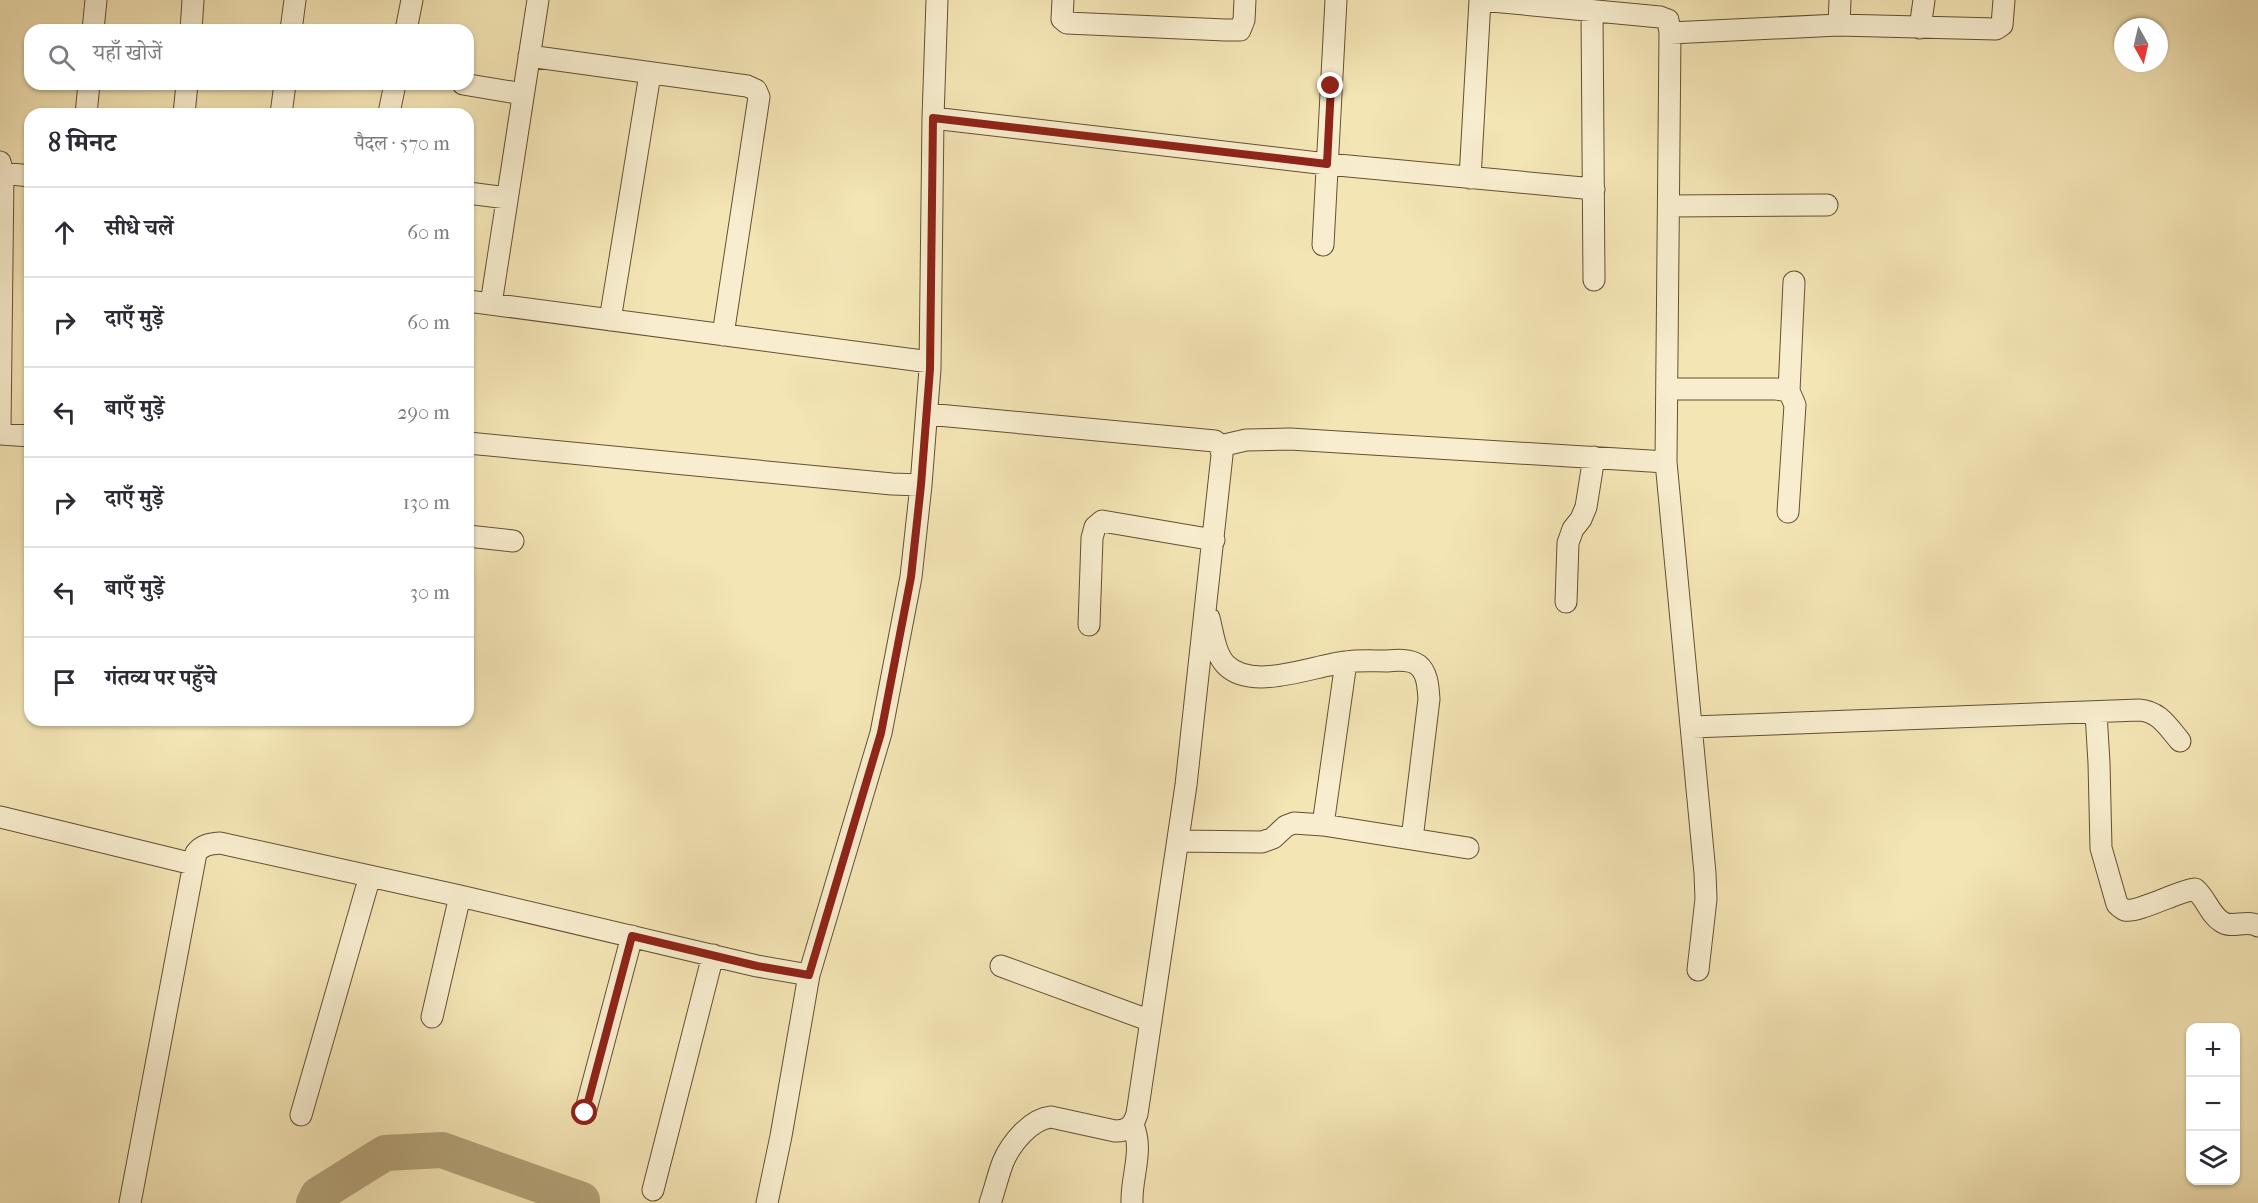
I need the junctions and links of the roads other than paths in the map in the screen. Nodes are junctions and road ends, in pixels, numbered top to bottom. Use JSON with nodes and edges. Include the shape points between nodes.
{"nodes":[{"id":1,"x":96,"y":0,"type":"edge"},
{"id":2,"x":193,"y":0,"type":"edge"},
{"id":3,"x":295,"y":0,"type":"edge"},
{"id":4,"x":412,"y":0,"type":"edge"},
{"id":5,"x":538,"y":0,"type":"edge"},
{"id":6,"x":937,"y":0,"type":"edge"},
{"id":7,"x":1063,"y":0,"type":"edge"},
{"id":8,"x":1245,"y":0,"type":"edge"},
{"id":9,"x":1336,"y":0,"type":"edge"},
{"id":10,"x":1480,"y":0,"type":"edge"},
{"id":11,"x":1840,"y":0,"type":"edge"},
{"id":12,"x":1924,"y":0,"type":"edge"},
{"id":13,"x":2004,"y":0,"type":"edge"},
{"id":14,"x":1592,"y":11,"type":"junction"},
{"id":15,"x":94,"y":24,"type":"edge"},
{"id":16,"x":191,"y":24,"type":"edge"},
{"id":17,"x":292,"y":24,"type":"edge"},
{"id":18,"x":407,"y":24,"type":"edge"},
{"id":19,"x":1839,"y":26,"type":"junction"},
{"id":20,"x":1920,"y":28,"type":"junction"},
{"id":21,"x":1670,"y":33,"type":"junction"},
{"id":22,"x":530,"y":56,"type":"junction"},
{"id":23,"x":650,"y":74,"type":"junction"},
{"id":24,"x":474,"y":86,"type":"edge"},
{"id":25,"x":88,"y":90,"type":"edge"},
{"id":26,"x":186,"y":90,"type":"edge"},
{"id":27,"x":284,"y":90,"type":"edge"},
{"id":28,"x":394,"y":90,"type":"edge"},
{"id":29,"x":524,"y":94,"type":"junction"},
{"id":30,"x":87,"y":108,"type":"edge"},
{"id":31,"x":185,"y":108,"type":"edge"},
{"id":32,"x":282,"y":108,"type":"edge"},
{"id":33,"x":390,"y":108,"type":"edge"},
{"id":34,"x":933,"y":118,"type":"junction"},
{"id":35,"x":1327,"y":164,"type":"junction"},
{"id":36,"x":2,"y":168,"type":"edge"},
{"id":37,"x":24,"y":174,"type":"edge"},
{"id":38,"x":1470,"y":178,"type":"junction"},
{"id":39,"x":1594,"y":189,"type":"junction"},
{"id":40,"x":474,"y":194,"type":"edge"},
{"id":41,"x":507,"y":198,"type":"junction"},
{"id":42,"x":1669,"y":206,"type":"junction"},
{"id":43,"x":1827,"y":206,"type":"dead end"},
{"id":44,"x":1323,"y":245,"type":"dead end"},
{"id":45,"x":1594,"y":280,"type":"dead end"},
{"id":46,"x":1794,"y":282,"type":"dead end"},
{"id":47,"x":474,"y":302,"type":"edge"},
{"id":48,"x":491,"y":304,"type":"junction"},
{"id":49,"x":610,"y":320,"type":"junction"},
{"id":50,"x":723,"y":335,"type":"junction"},
{"id":51,"x":930,"y":362,"type":"junction"},
{"id":52,"x":1667,"y":389,"type":"junction"},
{"id":53,"x":1789,"y":392,"type":"junction"},
{"id":54,"x":927,"y":414,"type":"junction"},
{"id":55,"x":0,"y":432,"type":"edge"},
{"id":56,"x":24,"y":435,"type":"edge"},
{"id":57,"x":474,"y":444,"type":"edge"},
{"id":58,"x":1220,"y":446,"type":"junction"},
{"id":59,"x":1594,"y":457,"type":"junction"},
{"id":60,"x":1666,"y":462,"type":"junction"},
{"id":61,"x":921,"y":485,"type":"junction"},
{"id":62,"x":1788,"y":512,"type":"dead end"},
{"id":63,"x":474,"y":537,"type":"edge"},
{"id":64,"x":1214,"y":540,"type":"junction"},
{"id":65,"x":513,"y":541,"type":"dead end"},
{"id":66,"x":1566,"y":602,"type":"dead end"},
{"id":67,"x":1206,"y":608,"type":"junction"},
{"id":68,"x":1089,"y":625,"type":"dead end"},
{"id":69,"x":1346,"y":662,"type":"junction"},
{"id":70,"x":2096,"y":713,"type":"junction"},
{"id":71,"x":1692,"y":727,"type":"junction"},
{"id":72,"x":2180,"y":741,"type":"dead end"},
{"id":73,"x":0,"y":817,"type":"edge"},
{"id":74,"x":1323,"y":825,"type":"junction"},
{"id":75,"x":1412,"y":839,"type":"junction"},
{"id":76,"x":1178,"y":841,"type":"junction"},
{"id":77,"x":1468,"y":848,"type":"dead end"},
{"id":78,"x":193,"y":864,"type":"junction"},
{"id":79,"x":370,"y":876,"type":"junction"},
{"id":80,"x":460,"y":896,"type":"junction"},
{"id":81,"x":2258,"y":926,"type":"edge"},
{"id":82,"x":632,"y":936,"type":"junction"},
{"id":83,"x":712,"y":955,"type":"junction"},
{"id":84,"x":1001,"y":966,"type":"dead end"},
{"id":85,"x":1698,"y":970,"type":"dead end"},
{"id":86,"x":809,"y":975,"type":"junction"},
{"id":87,"x":432,"y":1017,"type":"dead end"},
{"id":88,"x":1151,"y":1021,"type":"junction"},
{"id":89,"x":585,"y":1113,"type":"dead end"},
{"id":90,"x":301,"y":1115,"type":"dead end"},
{"id":91,"x":1133,"y":1125,"type":"junction"},
{"id":92,"x":653,"y":1190,"type":"dead end"},
{"id":93,"x":130,"y":1203,"type":"edge"},
{"id":94,"x":767,"y":1203,"type":"edge"},
{"id":95,"x":990,"y":1203,"type":"edge"},
{"id":96,"x":1132,"y":1203,"type":"edge"}],
"edges":[{"from":1,"to":15,"type":"street"},
{"from":2,"to":16,"type":"street"},
{"from":3,"to":17,"type":"street"},
{"from":4,"to":18,"type":"street"},
{"from":5,"to":22,"type":"street"},
{"from":6,"to":34,"type":"street"},
{"from":7,"to":8,"type":"street","via":[[1062,19],[1067,23],[1240,30]]},
{"from":9,"to":35,"type":"street"},
{"from":10,"to":14,"type":"street"},
{"from":10,"to":38,"type":"street"},
{"from":11,"to":19,"type":"street"},
{"from":12,"to":20,"type":"street"},
{"from":13,"to":20,"type":"street","via":[[2002,25],[1996,29]]},
{"from":14,"to":21,"type":"street","via":[[1660,17],[1668,20]]},
{"from":14,"to":39,"type":"street"},
{"from":19,"to":20,"type":"street"},
{"from":19,"to":21,"type":"street"},
{"from":21,"to":42,"type":"street"},
{"from":22,"to":23,"type":"street"},
{"from":22,"to":29,"type":"street"},
{"from":23,"to":49,"type":"street"},
{"from":23,"to":50,"type":"street","via":[[747,86],[756,90],[759,97]]},
{"from":24,"to":29,"type":"street"},
{"from":25,"to":30,"type":"street"},
{"from":26,"to":31,"type":"street"},
{"from":27,"to":32,"type":"street"},
{"from":28,"to":33,"type":"street"},
{"from":29,"to":41,"type":"street"},
{"from":34,"to":35,"type":"street"},
{"from":34,"to":51,"type":"street"},
{"from":35,"to":38,"type":"street"},
{"from":35,"to":44,"type":"street"},
{"from":36,"to":37,"type":"street"},
{"from":36,"to":55,"type":"street"},
{"from":38,"to":39,"type":"street"},
{"from":39,"to":45,"type":"street"},
{"from":40,"to":41,"type":"street"},
{"from":41,"to":48,"type":"street"},
{"from":42,"to":43,"type":"street"},
{"from":42,"to":52,"type":"street"},
{"from":46,"to":53,"type":"street"},
{"from":47,"to":48,"type":"street"},
{"from":48,"to":49,"type":"street"},
{"from":49,"to":50,"type":"street"},
{"from":50,"to":51,"type":"street"},
{"from":51,"to":54,"type":"street"},
{"from":52,"to":53,"type":"street"},
{"from":52,"to":60,"type":"street"},
{"from":53,"to":62,"type":"street","via":[[1795,405]]},
{"from":54,"to":58,"type":"street","via":[[1215,441]]},
{"from":54,"to":61,"type":"street"},
{"from":55,"to":56,"type":"street"},
{"from":57,"to":61,"type":"street"},
{"from":58,"to":59,"type":"street","via":[[1246,440],[1290,439]]},
{"from":58,"to":64,"type":"street"},
{"from":59,"to":60,"type":"street"},
{"from":59,"to":66,"type":"street","via":[[1586,507],[1568,543]]},
{"from":60,"to":71,"type":"street"},
{"from":61,"to":86,"type":"street","via":[[911,577],[881,733]]},
{"from":63,"to":65,"type":"street"},
{"from":64,"to":67,"type":"street"},
{"from":64,"to":68,"type":"street","via":[[1101,521],[1092,538]]},
{"from":67,"to":69,"type":"street","via":[[1219,654],[1227,666],[1243,674],[1279,675]]},
{"from":67,"to":76,"type":"street"},
{"from":69,"to":74,"type":"street"},
{"from":69,"to":75,"type":"street","via":[[1403,660],[1424,671],[1430,699]]},
{"from":70,"to":71,"type":"street"},
{"from":70,"to":72,"type":"street","via":[[2149,711],[2160,717]]},
{"from":70,"to":81,"type":"street","via":[[2101,848],[2116,904],[2125,910],[2136,909],[2195,889],[2223,924],[2246,922]]},
{"from":71,"to":85,"type":"street","via":[[1706,899]]},
{"from":73,"to":78,"type":"street"},
{"from":74,"to":75,"type":"street"},
{"from":74,"to":76,"type":"street","via":[[1294,823],[1262,842]]},
{"from":75,"to":77,"type":"street"},
{"from":76,"to":88,"type":"street"},
{"from":78,"to":79,"type":"street","via":[[201,847],[220,843]]},
{"from":78,"to":93,"type":"street"},
{"from":79,"to":80,"type":"street"},
{"from":79,"to":90,"type":"street"},
{"from":80,"to":82,"type":"street"},
{"from":80,"to":87,"type":"street"},
{"from":82,"to":83,"type":"street"},
{"from":82,"to":89,"type":"street"},
{"from":83,"to":86,"type":"street"},
{"from":83,"to":92,"type":"street"},
{"from":84,"to":88,"type":"street"},
{"from":86,"to":94,"type":"street"},
{"from":88,"to":91,"type":"street"},
{"from":91,"to":95,"type":"street","via":[[1125,1131],[1115,1131],[1043,1118],[1007,1155]]},
{"from":91,"to":96,"type":"street","via":[[1138,1154]]}]}
